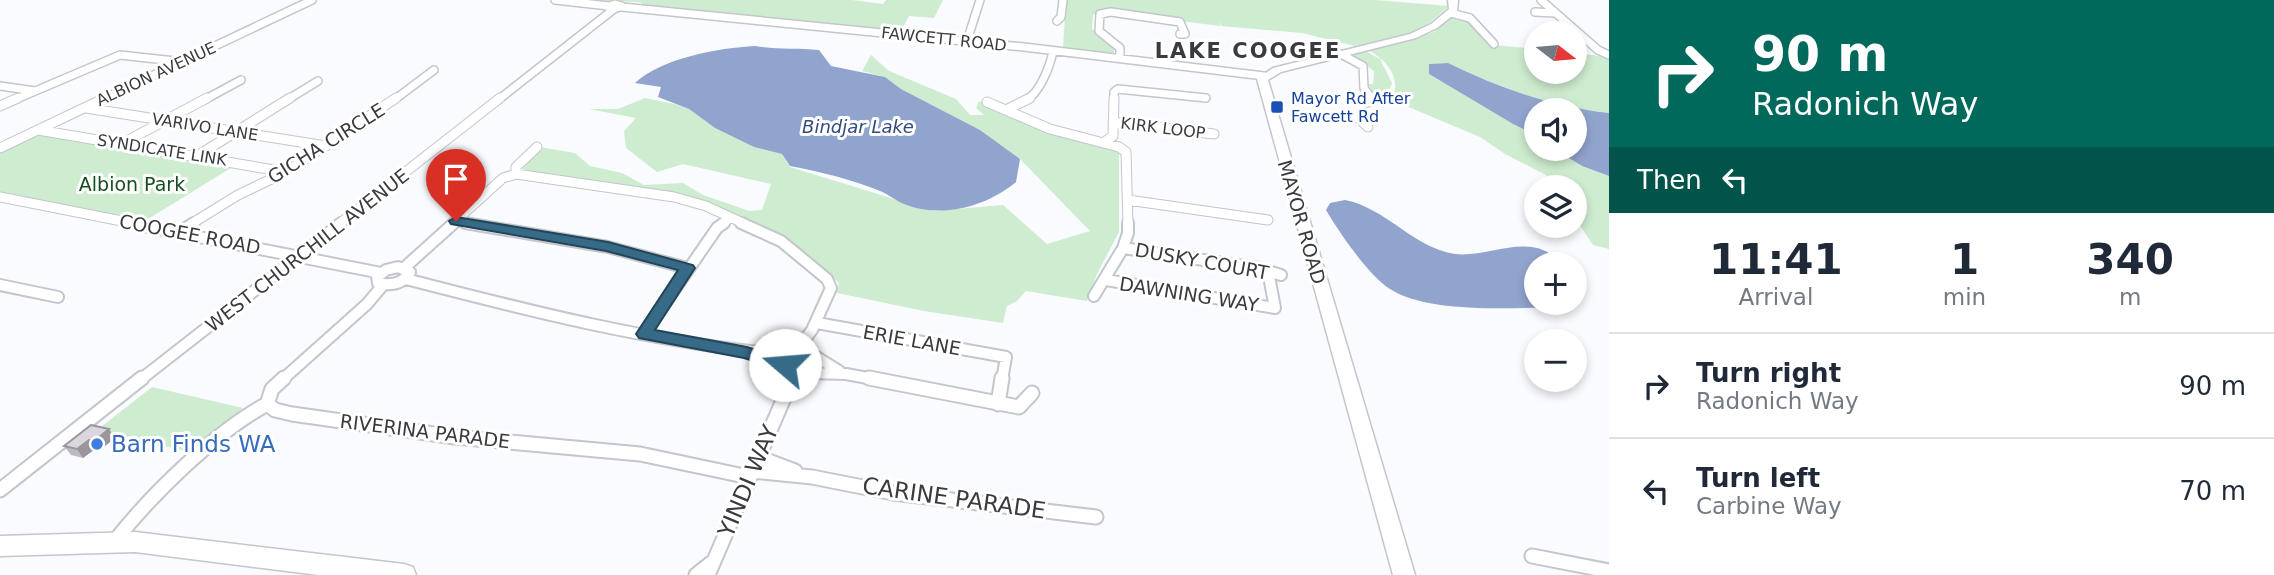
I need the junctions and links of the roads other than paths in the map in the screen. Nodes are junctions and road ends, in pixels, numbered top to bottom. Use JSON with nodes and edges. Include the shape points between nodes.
{"nodes":[{"id":1,"x":312,"y":0,"type":"edge"},
{"id":2,"x":555,"y":0,"type":"edge"},
{"id":3,"x":980,"y":0,"type":"edge"},
{"id":4,"x":1063,"y":0,"type":"edge"},
{"id":5,"x":1453,"y":0,"type":"edge"},
{"id":6,"x":1541,"y":0,"type":"edge"},
{"id":7,"x":615,"y":7,"type":"junction"},
{"id":8,"x":1535,"y":12,"type":"dead end"},
{"id":9,"x":1451,"y":13,"type":"junction"},
{"id":10,"x":1558,"y":13,"type":"junction"},
{"id":11,"x":1057,"y":21,"type":"dead end"},
{"id":12,"x":1180,"y":34,"type":"dead end"},
{"id":13,"x":968,"y":41,"type":"junction"},
{"id":14,"x":1587,"y":43,"type":"edge"},
{"id":15,"x":1591,"y":43,"type":"junction"},
{"id":16,"x":1494,"y":44,"type":"dead end"},
{"id":17,"x":1053,"y":51,"type":"junction"},
{"id":18,"x":1341,"y":54,"type":"junction"},
{"id":19,"x":1609,"y":55,"type":"edge"},
{"id":20,"x":1120,"y":57,"type":"junction"},
{"id":21,"x":184,"y":62,"type":"junction"},
{"id":22,"x":434,"y":70,"type":"dead end"},
{"id":23,"x":1265,"y":76,"type":"junction"},
{"id":24,"x":241,"y":80,"type":"dead end"},
{"id":25,"x":318,"y":81,"type":"dead end"},
{"id":26,"x":0,"y":86,"type":"edge"},
{"id":27,"x":35,"y":91,"type":"junction"},
{"id":28,"x":1206,"y":98,"type":"dead end"},
{"id":29,"x":987,"y":102,"type":"dead end"},
{"id":30,"x":0,"y":106,"type":"edge"},
{"id":31,"x":85,"y":108,"type":"junction"},
{"id":32,"x":1006,"y":110,"type":"junction"},
{"id":33,"x":164,"y":121,"type":"junction"},
{"id":34,"x":1113,"y":122,"type":"junction"},
{"id":35,"x":1368,"y":127,"type":"dead end"},
{"id":36,"x":38,"y":130,"type":"junction"},
{"id":37,"x":236,"y":132,"type":"junction"},
{"id":38,"x":1214,"y":134,"type":"dead end"},
{"id":39,"x":1103,"y":143,"type":"junction"},
{"id":40,"x":121,"y":144,"type":"junction"},
{"id":41,"x":326,"y":146,"type":"junction"},
{"id":42,"x":537,"y":146,"type":"dead end"},
{"id":43,"x":0,"y":148,"type":"edge"},
{"id":44,"x":197,"y":156,"type":"junction"},
{"id":45,"x":286,"y":172,"type":"junction"},
{"id":46,"x":516,"y":174,"type":"junction"},
{"id":47,"x":1,"y":198,"type":"edge"},
{"id":48,"x":1128,"y":200,"type":"junction"},
{"id":49,"x":730,"y":218,"type":"junction"},
{"id":50,"x":1268,"y":219,"type":"dead end"},
{"id":51,"x":456,"y":221,"type":"junction"},
{"id":52,"x":179,"y":232,"type":"junction"},
{"id":53,"x":1123,"y":248,"type":"junction"},
{"id":54,"x":299,"y":255,"type":"junction"},
{"id":55,"x":687,"y":268,"type":"junction"},
{"id":56,"x":1268,"y":271,"type":"junction"},
{"id":57,"x":405,"y":274,"type":"junction"},
{"id":58,"x":1281,"y":275,"type":"dead end"},
{"id":59,"x":382,"y":279,"type":"junction"},
{"id":60,"x":1106,"y":280,"type":"junction"},
{"id":61,"x":0,"y":285,"type":"edge"},
{"id":62,"x":1094,"y":296,"type":"dead end"},
{"id":63,"x":58,"y":297,"type":"dead end"},
{"id":64,"x":817,"y":323,"type":"junction"},
{"id":65,"x":645,"y":334,"type":"junction"},
{"id":66,"x":810,"y":337,"type":"junction"},
{"id":67,"x":816,"y":358,"type":"junction"},
{"id":68,"x":794,"y":365,"type":"junction"},
{"id":69,"x":846,"y":374,"type":"junction"},
{"id":70,"x":1032,"y":393,"type":"dead end"},
{"id":71,"x":267,"y":404,"type":"junction"},
{"id":72,"x":998,"y":404,"type":"junction"},
{"id":73,"x":753,"y":468,"type":"junction"},
{"id":74,"x":0,"y":490,"type":"edge"},
{"id":75,"x":1096,"y":517,"type":"dead end"},
{"id":76,"x":114,"y":542,"type":"junction"},
{"id":77,"x":0,"y":546,"type":"edge"},
{"id":78,"x":1532,"y":555,"type":"dead end"},
{"id":79,"x":710,"y":569,"type":"edge"},
{"id":80,"x":1609,"y":571,"type":"edge"},
{"id":81,"x":353,"y":572,"type":"edge"},
{"id":82,"x":404,"y":575,"type":"edge"},
{"id":83,"x":696,"y":575,"type":"edge"},
{"id":84,"x":1404,"y":575,"type":"edge"}],
"edges":[{"from":1,"to":21,"type":"street","name":"ALBION AVENUE"},
{"from":2,"to":7,"type":"street","name":"FAWCETT ROAD"},
{"from":3,"to":13,"type":"street"},
{"from":4,"to":11,"type":"street"},
{"from":5,"to":9,"type":"main road"},
{"from":6,"to":10,"type":"street"},
{"from":7,"to":13,"type":"street","name":"FAWCETT ROAD"},
{"from":7,"to":54,"type":"street","name":"WEST CHURCHILL AVENUE"},
{"from":8,"to":10,"type":"street"},
{"from":9,"to":16,"type":"street","via":[[1470,18]]},
{"from":9,"to":18,"type":"main road","via":[[1422,32]]},
{"from":10,"to":15,"type":"street"},
{"from":12,"to":20,"type":"street","via":[[1185,34],[1184,24],[1174,20],[1100,14],[1099,31],[1120,48]]},
{"from":13,"to":17,"type":"street","name":"FAWCETT ROAD"},
{"from":14,"to":15,"type":"street"},
{"from":15,"to":19,"type":"street"},
{"from":17,"to":20,"type":"street","name":"FAWCETT ROAD"},
{"from":17,"to":32,"type":"street","via":[[1050,69],[1032,97]]},
{"from":18,"to":23,"type":"main road"},
{"from":18,"to":35,"type":"street","via":[[1363,66],[1364,88],[1373,100],[1352,112]]},
{"from":20,"to":23,"type":"street","name":"FAWCETT ROAD"},
{"from":21,"to":27,"type":"street","via":[[120,55]]},
{"from":21,"to":31,"type":"street","name":"ALBION AVENUE"},
{"from":22,"to":41,"type":"street","name":"GICHA CIRCLE"},
{"from":23,"to":84,"type":"main road","name":"MAYOR ROAD","via":[[1263,89]]},
{"from":24,"to":33,"type":"street"},
{"from":25,"to":37,"type":"street"},
{"from":26,"to":27,"type":"street"},
{"from":27,"to":30,"type":"street"},
{"from":28,"to":34,"type":"street","via":[[1118,89],[1114,92]]},
{"from":29,"to":32,"type":"street"},
{"from":31,"to":33,"type":"street","name":"VARIVO LANE"},
{"from":31,"to":36,"type":"street","name":"ALBION AVENUE"},
{"from":32,"to":39,"type":"street","via":[[1050,129]]},
{"from":33,"to":37,"type":"street","name":"VARIVO LANE"},
{"from":33,"to":40,"type":"street"},
{"from":34,"to":38,"type":"street","name":"KIRK LOOP"},
{"from":34,"to":39,"type":"street","via":[[1113,136]]},
{"from":36,"to":40,"type":"street","name":"SYNDICATE LINK"},
{"from":36,"to":43,"type":"street","name":"ALBION AVENUE"},
{"from":37,"to":41,"type":"street","name":"VARIVO LANE"},
{"from":37,"to":44,"type":"street"},
{"from":39,"to":48,"type":"street","via":[[1119,147],[1128,156]]},
{"from":40,"to":44,"type":"street","name":"SYNDICATE LINK"},
{"from":41,"to":45,"type":"street","name":"GICHA CIRCLE"},
{"from":42,"to":46,"type":"street","via":[[516,167]]},
{"from":44,"to":45,"type":"street","name":"SYNDICATE LINK"},
{"from":45,"to":52,"type":"street","name":"GICHA CIRCLE","via":[[226,201]]},
{"from":46,"to":49,"type":"street","via":[[674,197]]},
{"from":46,"to":51,"type":"street","via":[[503,178]]},
{"from":47,"to":52,"type":"street","name":"COOGEE ROAD"},
{"from":48,"to":50,"type":"street"},
{"from":48,"to":53,"type":"street"},
{"from":49,"to":55,"type":"street"},
{"from":49,"to":64,"type":"street","name":"YINDI WAY","via":[[787,245],[827,279],[831,288]]},
{"from":51,"to":55,"type":"street","via":[[608,247]]},
{"from":51,"to":57,"type":"street"},
{"from":52,"to":54,"type":"street","name":"COOGEE ROAD"},
{"from":53,"to":56,"type":"street","name":"DUSKY COURT"},
{"from":53,"to":60,"type":"street"},
{"from":54,"to":59,"type":"street","name":"COOGEE ROAD"},
{"from":54,"to":74,"type":"street","name":"WEST CHURCHILL AVENUE"},
{"from":55,"to":65,"type":"street"},
{"from":56,"to":58,"type":"street","name":"DUSKY COURT"},
{"from":56,"to":60,"type":"street","name":"DAWNING WAY","via":[[1275,308]]},
{"from":57,"to":59,"type":"street","via":[[394,285]]},
{"from":57,"to":59,"type":"street","via":[[393,268]]},
{"from":57,"to":65,"type":"street","via":[[562,318]]},
{"from":59,"to":71,"type":"street","via":[[367,304],[272,389]]},
{"from":60,"to":62,"type":"street"},
{"from":61,"to":63,"type":"street"},
{"from":64,"to":66,"type":"street","name":"YINDI WAY"},
{"from":64,"to":72,"type":"street","name":"ERIE LANE","via":[[1006,357]]},
{"from":65,"to":68,"type":"street"},
{"from":66,"to":67,"type":"street"},
{"from":66,"to":68,"type":"street","name":"YINDI WAY"},
{"from":67,"to":68,"type":"street","via":[[804,352]]},
{"from":67,"to":68,"type":"street","name":"YINDI WAY","via":[[817,368]]},
{"from":67,"to":69,"type":"street"},
{"from":68,"to":69,"type":"street"},
{"from":68,"to":73,"type":"street","name":"YINDI WAY"},
{"from":69,"to":72,"type":"street"},
{"from":70,"to":72,"type":"street","via":[[1019,407]]},
{"from":71,"to":73,"type":"street","name":"RIVERINA PARADE","via":[[292,414],[356,424]]},
{"from":71,"to":76,"type":"street","via":[[240,419],[139,509]]},
{"from":73,"to":75,"type":"street","name":"CARINE PARADE","via":[[893,493]]},
{"from":73,"to":79,"type":"street","name":"YINDI WAY"},
{"from":76,"to":77,"type":"main road"},
{"from":76,"to":81,"type":"main road","via":[[208,549]]},
{"from":78,"to":80,"type":"street"},
{"from":79,"to":83,"type":"street","name":"YINDI WAY"},
{"from":81,"to":82,"type":"main road"}]}
